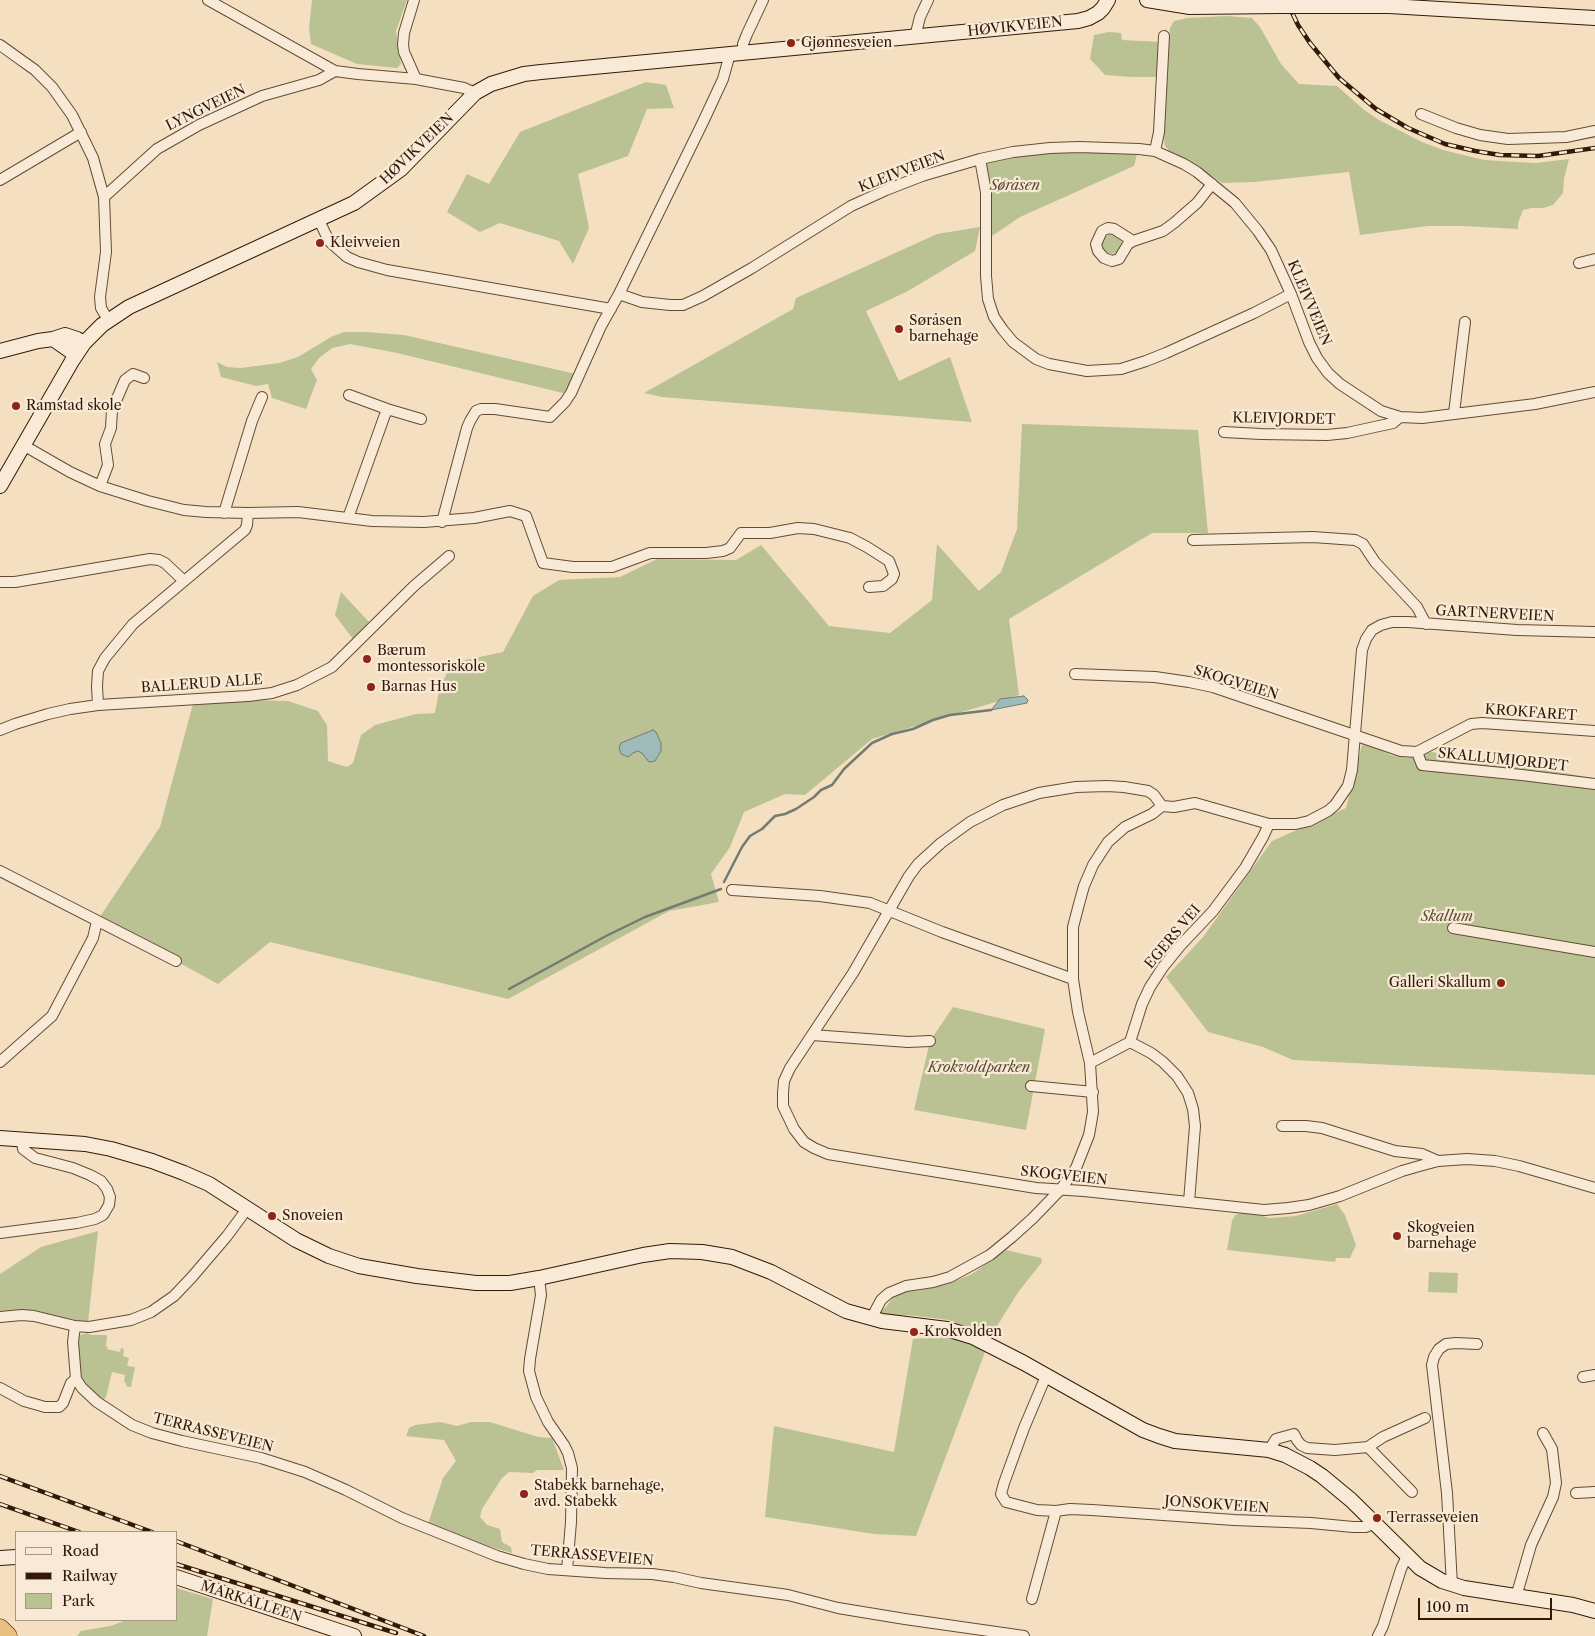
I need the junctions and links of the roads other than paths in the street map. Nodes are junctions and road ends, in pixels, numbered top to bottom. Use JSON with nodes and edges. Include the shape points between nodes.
{"nodes":[{"id":1,"x":208,"y":0,"type":"edge"},
{"id":2,"x":414,"y":0,"type":"edge"},
{"id":3,"x":763,"y":0,"type":"edge"},
{"id":4,"x":928,"y":0,"type":"edge"},
{"id":5,"x":1108,"y":0,"type":"edge"},
{"id":6,"x":1149,"y":0,"type":"edge"},
{"id":7,"x":1595,"y":18,"type":"edge"},
{"id":8,"x":915,"y":36,"type":"junction"},
{"id":9,"x":1164,"y":36,"type":"dead end"},
{"id":10,"x":0,"y":45,"type":"edge"},
{"id":11,"x":750,"y":52,"type":"junction"},
{"id":12,"x":728,"y":54,"type":"junction"},
{"id":13,"x":335,"y":71,"type":"junction"},
{"id":14,"x":416,"y":78,"type":"junction"},
{"id":15,"x":475,"y":93,"type":"junction"},
{"id":16,"x":1421,"y":114,"type":"dead end"},
{"id":17,"x":1595,"y":131,"type":"edge"},
{"id":18,"x":81,"y":132,"type":"junction"},
{"id":19,"x":1155,"y":151,"type":"junction"},
{"id":20,"x":980,"y":159,"type":"junction"},
{"id":21,"x":0,"y":180,"type":"edge"},
{"id":22,"x":1212,"y":184,"type":"junction"},
{"id":23,"x":104,"y":198,"type":"junction"},
{"id":24,"x":319,"y":220,"type":"junction"},
{"id":25,"x":1132,"y":241,"type":"dead end"},
{"id":26,"x":1595,"y":260,"type":"edge"},
{"id":27,"x":1578,"y":263,"type":"dead end"},
{"id":28,"x":619,"y":294,"type":"junction"},
{"id":29,"x":1291,"y":294,"type":"junction"},
{"id":30,"x":611,"y":309,"type":"junction"},
{"id":31,"x":108,"y":320,"type":"junction"},
{"id":32,"x":1465,"y":322,"type":"dead end"},
{"id":33,"x":53,"y":339,"type":"junction"},
{"id":34,"x":84,"y":343,"type":"junction"},
{"id":35,"x":0,"y":351,"type":"edge"},
{"id":36,"x":76,"y":355,"type":"junction"},
{"id":37,"x":144,"y":378,"type":"dead end"},
{"id":38,"x":1595,"y":392,"type":"edge"},
{"id":39,"x":349,"y":395,"type":"dead end"},
{"id":40,"x":262,"y":397,"type":"dead end"},
{"id":41,"x":387,"y":409,"type":"junction"},
{"id":42,"x":1454,"y":413,"type":"junction"},
{"id":43,"x":1400,"y":417,"type":"junction"},
{"id":44,"x":421,"y":419,"type":"dead end"},
{"id":45,"x":1224,"y":432,"type":"dead end"},
{"id":46,"x":23,"y":445,"type":"junction"},
{"id":47,"x":0,"y":486,"type":"edge"},
{"id":48,"x":100,"y":486,"type":"junction"},
{"id":49,"x":224,"y":513,"type":"junction"},
{"id":50,"x":248,"y":513,"type":"junction"},
{"id":51,"x":348,"y":518,"type":"junction"},
{"id":52,"x":442,"y":522,"type":"junction"},
{"id":53,"x":1194,"y":540,"type":"dead end"},
{"id":54,"x":449,"y":556,"type":"dead end"},
{"id":55,"x":184,"y":581,"type":"junction"},
{"id":56,"x":0,"y":582,"type":"edge"},
{"id":57,"x":869,"y":587,"type":"dead end"},
{"id":58,"x":1426,"y":624,"type":"junction"},
{"id":59,"x":1595,"y":632,"type":"edge"},
{"id":60,"x":1075,"y":674,"type":"dead end"},
{"id":61,"x":98,"y":705,"type":"junction"},
{"id":62,"x":0,"y":730,"type":"edge"},
{"id":63,"x":1595,"y":731,"type":"edge"},
{"id":64,"x":1355,"y":736,"type":"junction"},
{"id":65,"x":1417,"y":752,"type":"junction"},
{"id":66,"x":1595,"y":784,"type":"edge"},
{"id":67,"x":1162,"y":806,"type":"junction"},
{"id":68,"x":1268,"y":824,"type":"junction"},
{"id":69,"x":0,"y":871,"type":"edge"},
{"id":70,"x":732,"y":890,"type":"dead end"},
{"id":71,"x":888,"y":910,"type":"junction"},
{"id":72,"x":97,"y":921,"type":"junction"},
{"id":73,"x":1454,"y":928,"type":"dead end"},
{"id":74,"x":1595,"y":952,"type":"edge"},
{"id":75,"x":176,"y":961,"type":"dead end"},
{"id":76,"x":1073,"y":979,"type":"junction"},
{"id":77,"x":812,"y":1035,"type":"junction"},
{"id":78,"x":930,"y":1041,"type":"dead end"},
{"id":79,"x":1130,"y":1042,"type":"junction"},
{"id":80,"x":0,"y":1062,"type":"edge"},
{"id":81,"x":1090,"y":1063,"type":"junction"},
{"id":82,"x":1031,"y":1086,"type":"dead end"},
{"id":83,"x":1093,"y":1092,"type":"junction"},
{"id":84,"x":1282,"y":1126,"type":"dead end"},
{"id":85,"x":0,"y":1138,"type":"edge"},
{"id":86,"x":22,"y":1140,"type":"junction"},
{"id":87,"x":1438,"y":1161,"type":"junction"},
{"id":88,"x":1595,"y":1188,"type":"edge"},
{"id":89,"x":1061,"y":1189,"type":"junction"},
{"id":90,"x":1189,"y":1202,"type":"junction"},
{"id":91,"x":247,"y":1209,"type":"junction"},
{"id":92,"x":0,"y":1233,"type":"edge"},
{"id":93,"x":539,"y":1278,"type":"junction"},
{"id":94,"x":0,"y":1317,"type":"edge"},
{"id":95,"x":870,"y":1319,"type":"junction"},
{"id":96,"x":75,"y":1326,"type":"junction"},
{"id":97,"x":1477,"y":1344,"type":"dead end"},
{"id":98,"x":1595,"y":1375,"type":"edge"},
{"id":99,"x":1046,"y":1376,"type":"junction"},
{"id":100,"x":1583,"y":1377,"type":"dead end"},
{"id":101,"x":76,"y":1378,"type":"junction"},
{"id":102,"x":0,"y":1388,"type":"edge"},
{"id":103,"x":1425,"y":1418,"type":"dead end"},
{"id":104,"x":1543,"y":1433,"type":"dead end"},
{"id":105,"x":1368,"y":1448,"type":"junction"},
{"id":106,"x":1270,"y":1450,"type":"junction"},
{"id":107,"x":1412,"y":1492,"type":"dead end"},
{"id":108,"x":1595,"y":1492,"type":"edge"},
{"id":109,"x":1576,"y":1493,"type":"dead end"},
{"id":110,"x":1056,"y":1511,"type":"junction"},
{"id":111,"x":1375,"y":1523,"type":"junction"},
{"id":112,"x":1407,"y":1556,"type":"junction"},
{"id":113,"x":15,"y":1557,"type":"edge"},
{"id":114,"x":0,"y":1558,"type":"edge"},
{"id":115,"x":567,"y":1570,"type":"junction"},
{"id":116,"x":178,"y":1578,"type":"edge"},
{"id":117,"x":1452,"y":1585,"type":"junction"},
{"id":118,"x":1516,"y":1597,"type":"junction"},
{"id":119,"x":1032,"y":1598,"type":"dead end"},
{"id":120,"x":1595,"y":1611,"type":"edge"},
{"id":121,"x":0,"y":1628,"type":"edge"},
{"id":122,"x":0,"y":1632,"type":"edge"},
{"id":123,"x":7,"y":1636,"type":"edge"},
{"id":124,"x":354,"y":1636,"type":"edge"},
{"id":125,"x":1024,"y":1636,"type":"edge"},
{"id":126,"x":1378,"y":1636,"type":"edge"}],
"edges":[{"from":1,"to":13,"type":"street"},
{"from":2,"to":14,"type":"street","via":[[403,45]]},
{"from":3,"to":11,"type":"street","via":[[752,25]]},
{"from":4,"to":8,"type":"street"},
{"from":5,"to":8,"type":"main road","name":"HØVIKVEIEN","via":[[1098,13],[1089,18]]},
{"from":6,"to":7,"type":"main road","bridge":true,"via":[[1190,7],[1389,6]]},
{"from":8,"to":11,"type":"main road","name":"HØVIKVEIEN"},
{"from":9,"to":19,"type":"street","via":[[1159,132]]},
{"from":10,"to":18,"type":"street","via":[[35,70],[52,87]]},
{"from":11,"to":12,"type":"main road","name":"HØVIKVEIEN"},
{"from":12,"to":15,"type":"main road","name":"HØVIKVEIEN","via":[[532,73],[502,80]]},
{"from":12,"to":28,"type":"street","via":[[723,80]]},
{"from":13,"to":14,"type":"street"},
{"from":13,"to":23,"type":"street","name":"LYNGVEIEN","via":[[319,80],[262,96],[182,134],[157,149]]},
{"from":14,"to":15,"type":"street"},
{"from":15,"to":24,"type":"main road","name":"HØVIKVEIEN","via":[[390,178],[354,203]]},
{"from":16,"to":17,"type":"street","via":[[1480,135],[1508,139],[1566,137]]},
{"from":18,"to":21,"type":"street"},
{"from":18,"to":23,"type":"street","via":[[93,158]]},
{"from":19,"to":20,"type":"street","name":"KLEIVVEIEN","via":[[1050,148]]},
{"from":19,"to":22,"type":"street","name":"KLEIVVEIEN","via":[[1184,164]]},
{"from":20,"to":28,"type":"street","name":"KLEIVVEIEN","via":[[922,176],[851,206],[752,268],[683,305],[642,302]]},
{"from":20,"to":29,"type":"street","via":[[986,192],[988,299],[994,316],[1013,342],[1049,364],[1087,371],[1121,369],[1166,353]]},
{"from":22,"to":25,"type":"street","via":[[1197,203],[1163,231]]},
{"from":22,"to":29,"type":"street","name":"KLEIVVEIEN","via":[[1235,203],[1272,250]]},
{"from":23,"to":31,"type":"street","via":[[106,252],[100,297],[101,308]]},
{"from":24,"to":30,"type":"street","via":[[331,243],[358,262],[387,270]]},
{"from":24,"to":31,"type":"main road","name":"HØVIKVEIEN","via":[[160,292]]},
{"from":26,"to":27,"type":"street"},
{"from":28,"to":30,"type":"street"},
{"from":29,"to":43,"type":"street","name":"KLEIVVEIEN","via":[[1309,342],[1328,373],[1381,411]]},
{"from":30,"to":52,"type":"street","via":[[572,393],[550,417],[495,409],[481,409],[472,416]]},
{"from":31,"to":34,"type":"main road","name":"HØVIKVEIEN"},
{"from":32,"to":42,"type":"street"},
{"from":33,"to":34,"type":"main road","via":[[65,335]]},
{"from":33,"to":35,"type":"main road"},
{"from":33,"to":36,"type":"main road"},
{"from":34,"to":36,"type":"main road","name":"HØVIKVEIEN"},
{"from":36,"to":46,"type":"main road","name":"HØVIKVEIEN"},
{"from":37,"to":48,"type":"street","via":[[133,374],[125,380],[115,402],[105,444],[108,465]]},
{"from":38,"to":42,"type":"street","name":"KLEIVVEIEN","via":[[1535,404]]},
{"from":39,"to":41,"type":"street"},
{"from":40,"to":49,"type":"street"},
{"from":41,"to":44,"type":"street"},
{"from":41,"to":51,"type":"street"},
{"from":42,"to":43,"type":"street","name":"KLEIVVEIEN","via":[[1422,418]]},
{"from":43,"to":45,"type":"street","name":"KLEIVJORDET","via":[[1393,423],[1327,435]]},
{"from":46,"to":47,"type":"main road","name":"HØVIKVEIEN"},
{"from":46,"to":48,"type":"street"},
{"from":48,"to":49,"type":"street","via":[[184,510]]},
{"from":49,"to":50,"type":"street"},
{"from":50,"to":51,"type":"street","via":[[298,512]]},
{"from":50,"to":55,"type":"street","via":[[245,530]]},
{"from":51,"to":52,"type":"street"},
{"from":52,"to":57,"type":"street","via":[[510,511],[526,516],[543,563],[573,567],[612,567],[650,553],[723,551],[730,548],[741,534],[814,529],[850,538],[890,561],[894,574],[892,579],[883,586]]},
{"from":53,"to":58,"type":"street","name":"GARTNERVEIEN","via":[[1313,537],[1355,540],[1363,544],[1375,562],[1417,607]]},
{"from":54,"to":61,"type":"street","name":"BALLERUD ALLE","via":[[332,667],[297,685],[248,696]]},
{"from":55,"to":56,"type":"street","via":[[165,563],[150,559]]},
{"from":55,"to":61,"type":"street","via":[[133,624],[105,658],[98,670]]},
{"from":58,"to":59,"type":"street","name":"GARTNERVEIEN"},
{"from":58,"to":64,"type":"street","via":[[1392,622],[1372,630],[1366,639],[1360,665]]},
{"from":60,"to":64,"type":"street","name":"SKOGVEIEN","via":[[1134,675],[1213,687]]},
{"from":61,"to":62,"type":"street","name":"BALLERUD ALLE","via":[[48,714]]},
{"from":63,"to":65,"type":"street","name":"KROKFARET","via":[[1482,722],[1471,724]]},
{"from":64,"to":65,"type":"street","via":[[1401,751]]},
{"from":64,"to":68,"type":"street","via":[[1348,786],[1335,805],[1296,824]]},
{"from":65,"to":66,"type":"street","name":"SKALLUMJORDET","via":[[1422,765]]},
{"from":67,"to":68,"type":"street","via":[[1195,803]]},
{"from":67,"to":71,"type":"street","name":"SKOGVEIEN","via":[[1148,791],[1107,786],[1039,793],[1010,802],[970,822],[940,843],[918,864]]},
{"from":67,"to":76,"type":"street","via":[[1125,827],[1108,842],[1092,865],[1073,927]]},
{"from":68,"to":79,"type":"street","name":"EGERS VEI","via":[[1245,868],[1150,987]]},
{"from":69,"to":72,"type":"street"},
{"from":70,"to":71,"type":"street","via":[[820,896],[870,903]]},
{"from":71,"to":76,"type":"street"},
{"from":71,"to":77,"type":"street","name":"SKOGVEIEN","via":[[853,973]]},
{"from":72,"to":75,"type":"street"},
{"from":72,"to":80,"type":"street","via":[[93,938],[52,1016]]},
{"from":73,"to":74,"type":"street"},
{"from":76,"to":81,"type":"street"},
{"from":77,"to":78,"type":"street"},
{"from":77,"to":89,"type":"street","name":"SKOGVEIEN","via":[[790,1068],[783,1093],[788,1119],[804,1142],[828,1154],[847,1158],[1036,1188]]},
{"from":79,"to":81,"type":"street"},
{"from":79,"to":90,"type":"street","via":[[1163,1062],[1188,1094],[1194,1126]]},
{"from":81,"to":83,"type":"street"},
{"from":82,"to":83,"type":"street"},
{"from":83,"to":89,"type":"street","via":[[1089,1135],[1076,1168]]},
{"from":84,"to":87,"type":"street","name":"SKOGVEIEN","via":[[1322,1128]]},
{"from":85,"to":86,"type":"main road"},
{"from":86,"to":91,"type":"main road","via":[[85,1144],[123,1152],[199,1179]]},
{"from":86,"to":92,"type":"street","via":[[23,1149],[35,1158],[73,1168],[101,1181],[110,1198],[109,1205],[103,1215],[95,1219]]},
{"from":87,"to":88,"type":"street","name":"SKOGVEIEN","via":[[1495,1161],[1553,1174]]},
{"from":87,"to":90,"type":"street","name":"SKOGVEIEN","via":[[1309,1206],[1264,1210]]},
{"from":89,"to":90,"type":"street","name":"SKOGVEIEN"},
{"from":89,"to":95,"type":"street","via":[[990,1255],[950,1277],[889,1293]]},
{"from":91,"to":93,"type":"main road","via":[[315,1250],[359,1266],[476,1283],[510,1283]]},
{"from":91,"to":96,"type":"street","via":[[192,1277],[162,1305],[131,1320]]},
{"from":93,"to":95,"type":"main road","via":[[643,1255],[670,1251],[702,1252],[732,1257],[758,1267],[830,1304]]},
{"from":93,"to":115,"type":"street","via":[[540,1295],[529,1372],[536,1397],[564,1445],[572,1468]]},
{"from":94,"to":96,"type":"street","via":[[34,1316]]},
{"from":95,"to":99,"type":"main road","via":[[934,1326],[961,1333]]},
{"from":96,"to":101,"type":"street"},
{"from":97,"to":117,"type":"street","via":[[1446,1344],[1439,1349],[1432,1365],[1447,1493]]},
{"from":98,"to":100,"type":"street"},
{"from":99,"to":106,"type":"main road","via":[[1159,1436],[1175,1441]]},
{"from":99,"to":110,"type":"street","name":"JONSOKVEIEN","via":[[1001,1494],[1006,1502],[1014,1505]]},
{"from":101,"to":102,"type":"street","via":[[59,1407],[24,1401]]},
{"from":101,"to":115,"type":"street","name":"TERRASSEVEIEN","via":[[97,1402],[152,1433],[261,1458],[305,1472],[402,1518],[483,1551],[524,1564]]},
{"from":103,"to":105,"type":"street"},
{"from":104,"to":118,"type":"street","via":[[1552,1449],[1556,1483],[1531,1545]]},
{"from":105,"to":106,"type":"street","via":[[1307,1448],[1294,1434],[1276,1439]]},
{"from":105,"to":107,"type":"street"},
{"from":106,"to":111,"type":"main road","via":[[1310,1468]]},
{"from":108,"to":109,"type":"street"},
{"from":110,"to":111,"type":"street","name":"JONSOKVEIEN","via":[[1092,1510],[1353,1527]]},
{"from":110,"to":119,"type":"street"},
{"from":111,"to":112,"type":"main road"},
{"from":112,"to":117,"type":"main road","via":[[1430,1575]]},
{"from":112,"to":126,"type":"street"},
{"from":113,"to":114,"type":"main road"},
{"from":115,"to":125,"type":"street","name":"TERRASSEVEIEN","via":[[652,1574],[780,1594],[905,1620]]},
{"from":116,"to":124,"type":"main road","name":"MARKALLEEN"},
{"from":117,"to":118,"type":"main road"},
{"from":118,"to":120,"type":"main road"},
{"from":121,"to":123,"type":"highway"},
{"from":122,"to":123,"type":"highway"}]}
